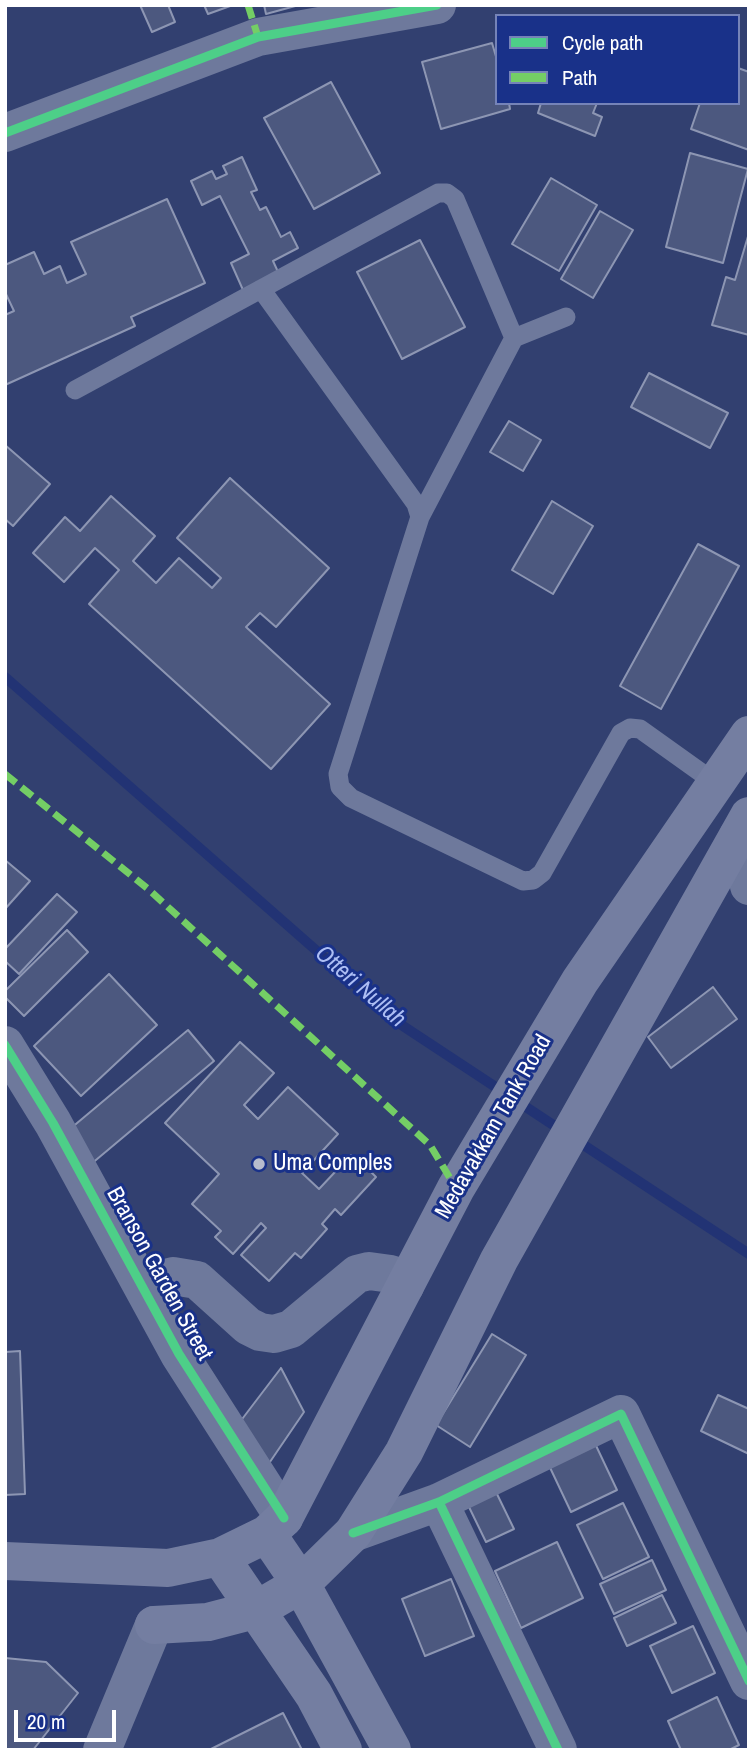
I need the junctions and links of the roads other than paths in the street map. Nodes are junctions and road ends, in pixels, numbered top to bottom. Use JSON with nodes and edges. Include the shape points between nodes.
{"nodes":[{"id":1,"x":437,"y":5,"type":"edge"},
{"id":2,"x":253,"y":21,"type":"edge"},
{"id":3,"x":5,"y":133,"type":"edge"},
{"id":4,"x":261,"y":289,"type":"junction"},
{"id":5,"x":566,"y":317,"type":"dead end"},
{"id":6,"x":514,"y":338,"type":"junction"},
{"id":7,"x":75,"y":390,"type":"dead end"},
{"id":8,"x":420,"y":517,"type":"junction"},
{"id":9,"x":749,"y":735,"type":"edge"},
{"id":10,"x":717,"y":784,"type":"junction"},
{"id":11,"x":743,"y":826,"type":"edge"},
{"id":12,"x":749,"y":886,"type":"edge"},
{"id":13,"x":5,"y":1045,"type":"edge"},
{"id":14,"x":143,"y":1284,"type":"junction"},
{"id":15,"x":405,"y":1286,"type":"junction"},
{"id":16,"x":439,"y":1502,"type":"junction"},
{"id":17,"x":276,"y":1526,"type":"junction"},
{"id":18,"x":354,"y":1533,"type":"junction"},
{"id":19,"x":220,"y":1557,"type":"junction"},
{"id":20,"x":5,"y":1561,"type":"edge"},
{"id":21,"x":301,"y":1584,"type":"junction"},
{"id":22,"x":258,"y":1609,"type":"junction"},
{"id":23,"x":154,"y":1625,"type":"joint"},
{"id":24,"x":749,"y":1681,"type":"edge"},
{"id":25,"x":102,"y":1750,"type":"edge"},
{"id":26,"x":343,"y":1750,"type":"edge"},
{"id":27,"x":392,"y":1750,"type":"edge"},
{"id":28,"x":558,"y":1750,"type":"edge"}],
"edges":[{"from":1,"to":2,"type":"street"},
{"from":2,"to":3,"type":"street"},
{"from":4,"to":6,"type":"lane","via":[[438,193],[447,193],[455,199]]},
{"from":4,"to":7,"type":"lane"},
{"from":4,"to":8,"type":"lane","via":[[416,504]]},
{"from":5,"to":6,"type":"lane"},
{"from":6,"to":8,"type":"lane"},
{"from":8,"to":10,"type":"lane","via":[[338,774],[341,787],[351,798],[523,881],[542,873],[621,733],[631,728],[640,729]]},
{"from":9,"to":10,"type":"main road","name":"Medavakkam Tank Road"},
{"from":10,"to":15,"type":"main road","name":"Medavakkam Tank Road","via":[[580,981],[456,1188]]},
{"from":11,"to":12,"type":"street"},
{"from":11,"to":18,"type":"main road","via":[[499,1260],[404,1452]]},
{"from":13,"to":14,"type":"street","name":"Branson Garden Street"},
{"from":14,"to":15,"type":"street","via":[[173,1276],[197,1280],[248,1326],[274,1334],[291,1329],[357,1274],[391,1274]]},
{"from":14,"to":17,"type":"street","name":"Branson Garden Street"},
{"from":15,"to":17,"type":"main road","name":"Medavakkam Tank Road"},
{"from":16,"to":18,"type":"street"},
{"from":16,"to":24,"type":"street","via":[[621,1414]]},
{"from":16,"to":28,"type":"street"},
{"from":17,"to":19,"type":"main road"},
{"from":17,"to":21,"type":"main road"},
{"from":18,"to":21,"type":"main road"},
{"from":19,"to":20,"type":"main road","via":[[168,1568]]},
{"from":19,"to":22,"type":"main road"},
{"from":21,"to":22,"type":"main road"},
{"from":21,"to":27,"type":"main road"},
{"from":22,"to":23,"type":"main road","via":[[208,1622]]},
{"from":22,"to":26,"type":"main road","via":[[314,1695]]},
{"from":23,"to":25,"type":"street"}]}
